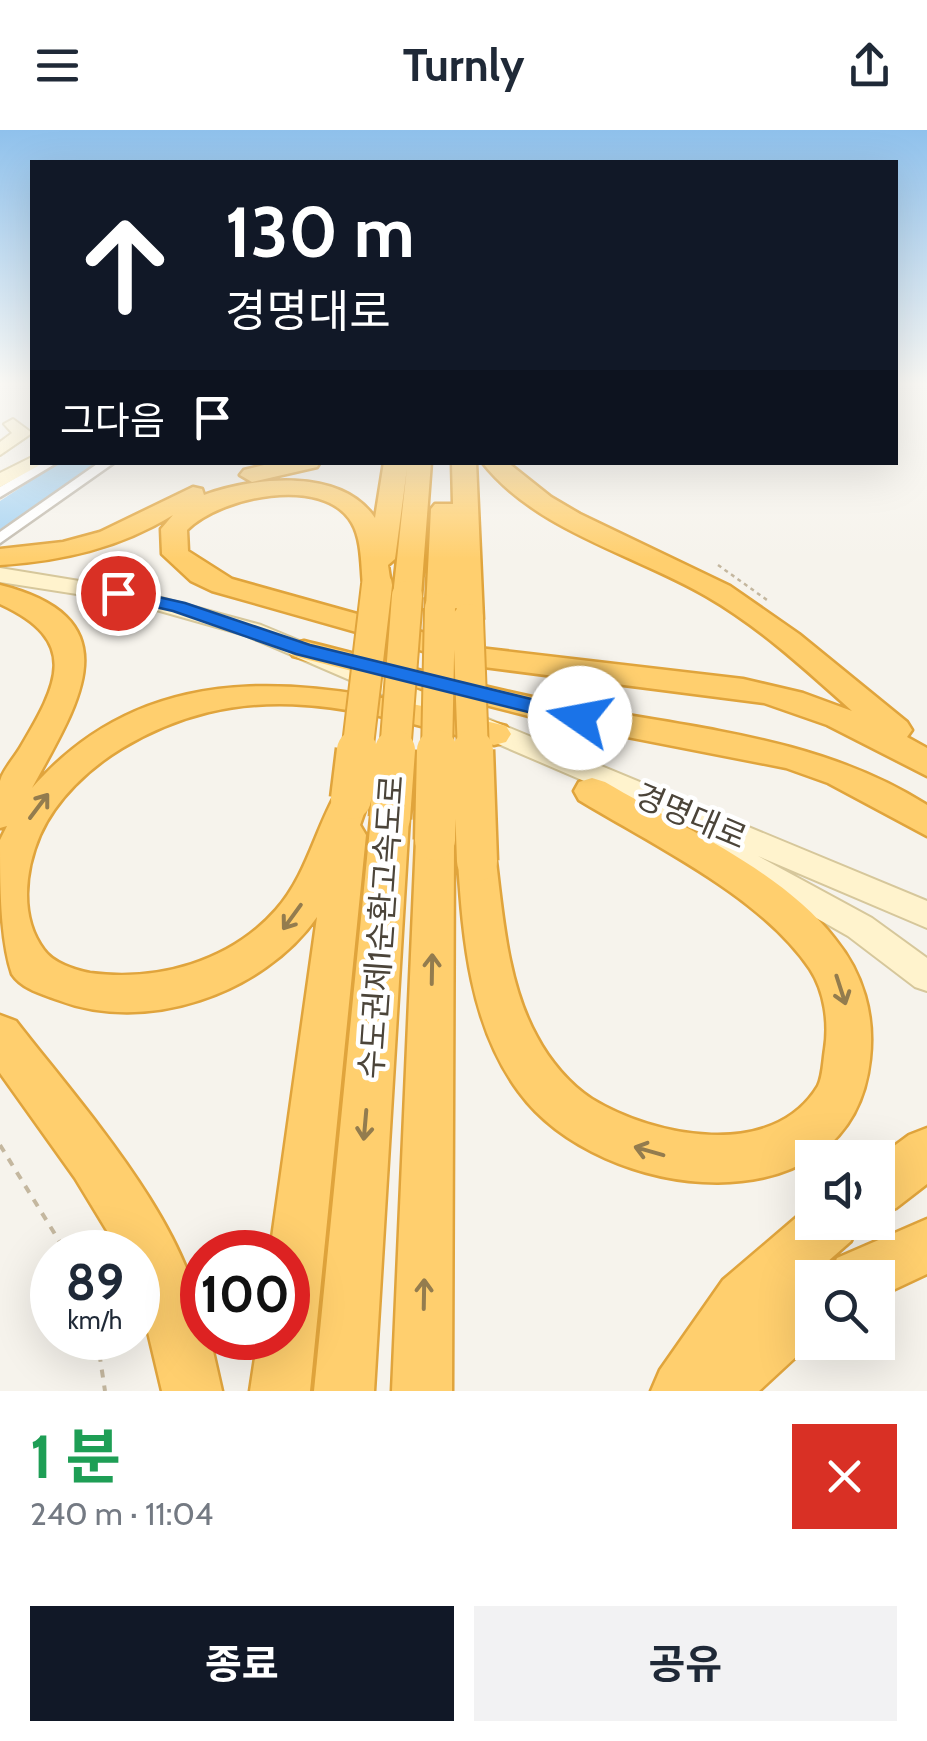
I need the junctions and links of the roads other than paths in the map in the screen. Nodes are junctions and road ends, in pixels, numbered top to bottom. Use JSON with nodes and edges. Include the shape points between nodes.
{"nodes":[{"id":1,"x":30,"y":445,"type":"edge"},
{"id":2,"x":30,"y":453,"type":"edge"},
{"id":3,"x":0,"y":460,"type":"edge"},
{"id":4,"x":30,"y":463,"type":"edge"},
{"id":5,"x":47,"y":465,"type":"edge"},
{"id":6,"x":105,"y":465,"type":"edge"},
{"id":7,"x":298,"y":465,"type":"edge"},
{"id":8,"x":396,"y":465,"type":"edge"},
{"id":9,"x":418,"y":465,"type":"edge"},
{"id":10,"x":446,"y":465,"type":"edge"},
{"id":11,"x":464,"y":465,"type":"edge"},
{"id":12,"x":497,"y":465,"type":"edge"},
{"id":13,"x":0,"y":470,"type":"edge"},
{"id":14,"x":0,"y":481,"type":"edge"},
{"id":15,"x":0,"y":494,"type":"edge"},
{"id":16,"x":0,"y":538,"type":"edge"},
{"id":17,"x":0,"y":557,"type":"edge"},
{"id":18,"x":0,"y":575,"type":"edge"},
{"id":19,"x":392,"y":590,"type":"junction"},
{"id":20,"x":0,"y":594,"type":"edge"},
{"id":21,"x":454,"y":614,"type":"junction"},
{"id":22,"x":304,"y":650,"type":"junction"},
{"id":23,"x":494,"y":734,"type":"junction"},
{"id":24,"x":927,"y":756,"type":"edge"},
{"id":25,"x":927,"y":764,"type":"edge"},
{"id":26,"x":592,"y":791,"type":"junction"},
{"id":27,"x":371,"y":809,"type":"junction"},
{"id":28,"x":0,"y":814,"type":"edge"},
{"id":29,"x":918,"y":816,"type":"edge"},
{"id":30,"x":456,"y":851,"type":"junction"},
{"id":31,"x":927,"y":915,"type":"edge"},
{"id":32,"x":927,"y":977,"type":"edge"},
{"id":33,"x":0,"y":1035,"type":"edge"},
{"id":34,"x":927,"y":1152,"type":"edge"},
{"id":35,"x":895,"y":1177,"type":"edge"},
{"id":36,"x":304,"y":1230,"type":"edge"},
{"id":37,"x":811,"y":1240,"type":"edge"},
{"id":38,"x":927,"y":1246,"type":"edge"},
{"id":39,"x":895,"y":1261,"type":"edge"},
{"id":40,"x":795,"y":1319,"type":"edge"},
{"id":41,"x":284,"y":1360,"type":"edge"},
{"id":42,"x":192,"y":1391,"type":"edge"},
{"id":43,"x":280,"y":1391,"type":"edge"},
{"id":44,"x":344,"y":1391,"type":"edge"},
{"id":45,"x":422,"y":1391,"type":"edge"},
{"id":46,"x":681,"y":1391,"type":"edge"},
{"id":47,"x":724,"y":1391,"type":"edge"}],
"edges":[{"from":1,"to":3,"type":"street"},
{"from":2,"to":13,"type":"street"},
{"from":4,"to":14,"type":"street"},
{"from":5,"to":15,"type":"street"},
{"from":6,"to":16,"type":"street"},
{"from":7,"to":17,"type":"highway","via":[[205,488],[88,544]]},
{"from":8,"to":19,"type":"highway"},
{"from":9,"to":19,"type":"highway","name":"수도권제1순환고속도로"},
{"from":10,"to":21,"type":"highway","name":"수도권제1순환고속도로"},
{"from":11,"to":21,"type":"highway"},
{"from":12,"to":24,"type":"highway","via":[[548,505],[743,606]]},
{"from":18,"to":22,"type":"street","name":"경명대로","via":[[179,607]]},
{"from":19,"to":25,"type":"highway","via":[[364,520],[315,492],[238,492],[200,506],[174,529],[174,554],[222,585],[476,657],[790,700]]},
{"from":19,"to":27,"type":"highway","name":"수도권제1순환고속도로","bridge":true},
{"from":20,"to":28,"type":"highway","via":[[44,613],[73,650],[63,703]]},
{"from":21,"to":30,"type":"highway","bridge":true},
{"from":21,"to":30,"type":"highway","name":"수도권제1순환고속도로","bridge":true},
{"from":22,"to":23,"type":"street","name":"경명대로"},
{"from":22,"to":29,"type":"highway","via":[[556,713],[762,748],[838,772]]},
{"from":23,"to":26,"type":"street"},
{"from":27,"to":23,"type":"highway","one_way":true,"via":[[281,932],[207,977],[107,995],[68,987],[31,968],[4,913],[14,848],[54,786],[116,735],[186,701],[288,693],[377,705]]},
{"from":23,"to":31,"type":"street","name":"경명대로"},
{"from":26,"to":30,"type":"highway","one_way":true,"via":[[752,889],[817,946],[840,980],[852,1060],[844,1093],[797,1142],[704,1161],[658,1155],[606,1137],[568,1112],[536,1078],[512,1035]]},
{"from":26,"to":32,"type":"street","via":[[804,892]]},
{"from":27,"to":36,"type":"highway"},
{"from":27,"to":44,"type":"highway","name":"수도권제1순환고속도로","one_way":true},
{"from":45,"to":30,"type":"highway","name":"수도권제1순환고속도로","one_way":true},
{"from":33,"to":42,"type":"highway","via":[[116,1189],[155,1260],[184,1337]]},
{"from":34,"to":35,"type":"highway"},
{"from":37,"to":46,"type":"highway","via":[[743,1300]]},
{"from":38,"to":39,"type":"highway"},
{"from":40,"to":47,"type":"highway","via":[[744,1362]]},
{"from":41,"to":43,"type":"highway"}]}
